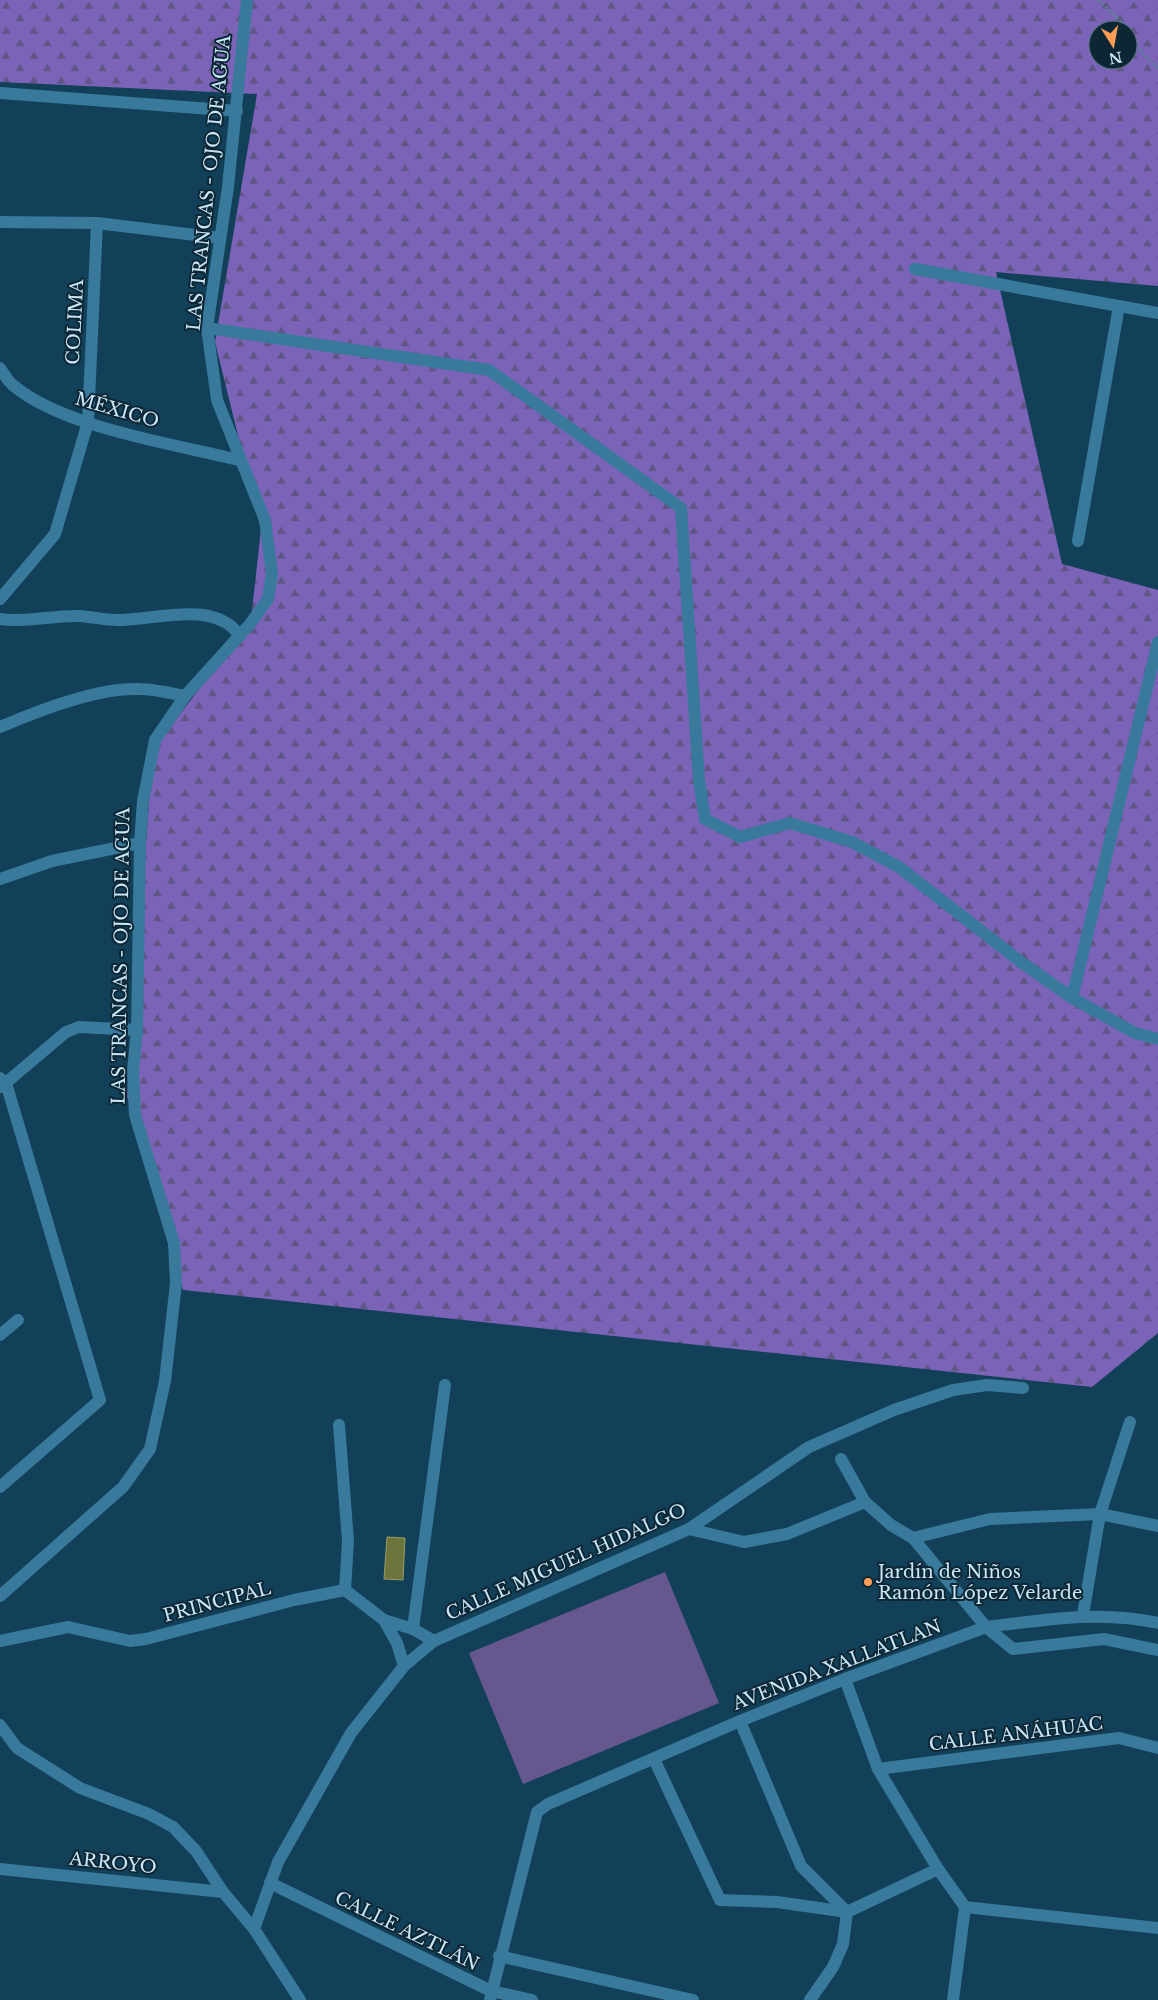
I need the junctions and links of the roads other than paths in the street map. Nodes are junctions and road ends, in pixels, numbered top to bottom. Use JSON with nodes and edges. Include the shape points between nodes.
{"nodes":[{"id":1,"x":247,"y":0,"type":"edge"},
{"id":2,"x":0,"y":93,"type":"edge"},
{"id":3,"x":237,"y":111,"type":"junction"},
{"id":4,"x":0,"y":222,"type":"edge"},
{"id":5,"x":98,"y":223,"type":"junction"},
{"id":6,"x":220,"y":238,"type":"junction"},
{"id":7,"x":915,"y":269,"type":"dead end"},
{"id":8,"x":1119,"y":306,"type":"junction"},
{"id":9,"x":1158,"y":312,"type":"edge"},
{"id":10,"x":207,"y":328,"type":"junction"},
{"id":11,"x":0,"y":368,"type":"edge"},
{"id":12,"x":6,"y":386,"type":"edge"},
{"id":13,"x":88,"y":422,"type":"junction"},
{"id":14,"x":239,"y":460,"type":"junction"},
{"id":15,"x":1078,"y":541,"type":"dead end"},
{"id":16,"x":0,"y":599,"type":"edge"},
{"id":17,"x":0,"y":619,"type":"edge"},
{"id":18,"x":240,"y":636,"type":"junction"},
{"id":19,"x":1158,"y":642,"type":"edge"},
{"id":20,"x":185,"y":696,"type":"junction"},
{"id":21,"x":0,"y":727,"type":"edge"},
{"id":22,"x":140,"y":843,"type":"junction"},
{"id":23,"x":0,"y":879,"type":"edge"},
{"id":24,"x":1072,"y":998,"type":"junction"},
{"id":25,"x":137,"y":1030,"type":"junction"},
{"id":26,"x":1158,"y":1040,"type":"edge"},
{"id":27,"x":2,"y":1083,"type":"edge"},
{"id":28,"x":18,"y":1320,"type":"dead end"},
{"id":29,"x":0,"y":1335,"type":"edge"},
{"id":30,"x":445,"y":1385,"type":"dead end"},
{"id":31,"x":1024,"y":1388,"type":"dead end"},
{"id":32,"x":1130,"y":1422,"type":"dead end"},
{"id":33,"x":339,"y":1425,"type":"dead end"},
{"id":34,"x":841,"y":1459,"type":"dead end"},
{"id":35,"x":0,"y":1487,"type":"edge"},
{"id":36,"x":865,"y":1502,"type":"junction"},
{"id":37,"x":1100,"y":1514,"type":"junction"},
{"id":38,"x":1158,"y":1526,"type":"edge"},
{"id":39,"x":689,"y":1529,"type":"junction"},
{"id":40,"x":913,"y":1538,"type":"junction"},
{"id":41,"x":345,"y":1590,"type":"junction"},
{"id":42,"x":0,"y":1596,"type":"edge"},
{"id":43,"x":1083,"y":1615,"type":"junction"},
{"id":44,"x":1112,"y":1617,"type":"junction"},
{"id":45,"x":384,"y":1620,"type":"junction"},
{"id":46,"x":1158,"y":1623,"type":"edge"},
{"id":47,"x":986,"y":1628,"type":"junction"},
{"id":48,"x":413,"y":1629,"type":"junction"},
{"id":49,"x":1104,"y":1639,"type":"junction"},
{"id":50,"x":0,"y":1641,"type":"edge"},
{"id":51,"x":434,"y":1641,"type":"junction"},
{"id":52,"x":1158,"y":1650,"type":"edge"},
{"id":53,"x":404,"y":1666,"type":"junction"},
{"id":54,"x":845,"y":1679,"type":"junction"},
{"id":55,"x":740,"y":1721,"type":"junction"},
{"id":56,"x":0,"y":1725,"type":"edge"},
{"id":57,"x":1158,"y":1748,"type":"edge"},
{"id":58,"x":654,"y":1759,"type":"junction"},
{"id":59,"x":878,"y":1769,"type":"junction"},
{"id":60,"x":0,"y":1869,"type":"edge"},
{"id":61,"x":938,"y":1869,"type":"junction"},
{"id":62,"x":270,"y":1884,"type":"junction"},
{"id":63,"x":223,"y":1892,"type":"junction"},
{"id":64,"x":965,"y":1907,"type":"junction"},
{"id":65,"x":847,"y":1912,"type":"junction"},
{"id":66,"x":1158,"y":1928,"type":"edge"},
{"id":67,"x":254,"y":1929,"type":"junction"},
{"id":68,"x":500,"y":1956,"type":"junction"},
{"id":69,"x":490,"y":1996,"type":"edge"},
{"id":70,"x":300,"y":2000,"type":"edge"},
{"id":71,"x":532,"y":2000,"type":"edge"},
{"id":72,"x":693,"y":2000,"type":"edge"},
{"id":73,"x":810,"y":2000,"type":"edge"},
{"id":74,"x":953,"y":2000,"type":"edge"}],
"edges":[{"from":1,"to":3,"type":"street","name":"LAS TRANCAS - OJO DE AGUA"},
{"from":2,"to":3,"type":"street"},
{"from":3,"to":6,"type":"street","name":"LAS TRANCAS - OJO DE AGUA"},
{"from":4,"to":5,"type":"street"},
{"from":5,"to":6,"type":"street"},
{"from":5,"to":13,"type":"street","name":"COLIMA"},
{"from":6,"to":10,"type":"street","name":"LAS TRANCAS - OJO DE AGUA"},
{"from":7,"to":8,"type":"street"},
{"from":8,"to":9,"type":"street"},
{"from":8,"to":15,"type":"street"},
{"from":10,"to":14,"type":"street","name":"LAS TRANCAS - OJO DE AGUA","via":[[217,400]]},
{"from":10,"to":24,"type":"street","via":[[489,370],[681,508],[699,780],[705,820],[740,837],[790,823],[852,842],[899,867]]},
{"from":11,"to":12,"type":"street","name":"MÉXICO"},
{"from":12,"to":13,"type":"street","name":"MÉXICO","via":[[45,406]]},
{"from":13,"to":14,"type":"street","name":"MÉXICO"},
{"from":13,"to":16,"type":"street","name":"COLIMA","via":[[55,534]]},
{"from":14,"to":18,"type":"street","name":"LAS TRANCAS - OJO DE AGUA","via":[[264,520],[272,573],[268,599]]},
{"from":17,"to":18,"type":"street","via":[[16,621],[79,616],[117,620],[191,614],[211,616],[233,625]]},
{"from":18,"to":20,"type":"street","name":"LAS TRANCAS - OJO DE AGUA"},
{"from":19,"to":24,"type":"street"},
{"from":20,"to":21,"type":"street","via":[[138,689],[98,694],[34,712]]},
{"from":20,"to":22,"type":"street","name":"LAS TRANCAS - OJO DE AGUA","via":[[154,740],[143,801]]},
{"from":22,"to":23,"type":"street","via":[[52,861]]},
{"from":22,"to":25,"type":"street","name":"LAS TRANCAS - OJO DE AGUA"},
{"from":24,"to":26,"type":"street","via":[[1135,1033]]},
{"from":25,"to":27,"type":"street","via":[[79,1027],[66,1032]]},
{"from":25,"to":42,"type":"street","name":"LAS TRANCAS - OJO DE AGUA","via":[[135,1115],[174,1243],[176,1283],[165,1381],[150,1450],[123,1488]]},
{"from":27,"to":35,"type":"street","via":[[100,1400]]},
{"from":28,"to":29,"type":"street"},
{"from":30,"to":48,"type":"street"},
{"from":31,"to":39,"type":"street","name":"CALLE MIGUEL HIDALGO","via":[[987,1385],[953,1390],[877,1418],[809,1447]]},
{"from":32,"to":37,"type":"street"},
{"from":33,"to":41,"type":"street","via":[[348,1541]]},
{"from":34,"to":36,"type":"street"},
{"from":36,"to":39,"type":"street","via":[[787,1534],[744,1542]]},
{"from":36,"to":40,"type":"street","via":[[891,1525]]},
{"from":37,"to":38,"type":"street"},
{"from":37,"to":40,"type":"street","via":[[990,1519]]},
{"from":37,"to":43,"type":"street"},
{"from":39,"to":51,"type":"street","name":"CALLE MIGUEL HIDALGO"},
{"from":40,"to":47,"type":"street"},
{"from":41,"to":45,"type":"street"},
{"from":41,"to":50,"type":"street","name":"PRINCIPAL","via":[[146,1639],[130,1641],[68,1627]]},
{"from":43,"to":44,"type":"street","name":"AVENIDA XALLATLAN"},
{"from":43,"to":47,"type":"street","name":"AVENIDA XALLATLAN"},
{"from":44,"to":46,"type":"street","name":"AVENIDA XALLATLAN"},
{"from":44,"to":49,"type":"street"},
{"from":45,"to":48,"type":"street"},
{"from":45,"to":53,"type":"street","via":[[397,1643]]},
{"from":47,"to":49,"type":"street","via":[[1012,1649]]},
{"from":47,"to":54,"type":"street","name":"AVENIDA XALLATLAN"},
{"from":48,"to":51,"type":"street"},
{"from":49,"to":52,"type":"street"},
{"from":51,"to":53,"type":"street","name":"CALLE MIGUEL HIDALGO"},
{"from":53,"to":62,"type":"street","name":"CALLE MIGUEL HIDALGO","via":[[351,1733],[278,1862]]},
{"from":54,"to":55,"type":"street","name":"AVENIDA XALLATLAN"},
{"from":54,"to":59,"type":"street"},
{"from":55,"to":58,"type":"street","name":"AVENIDA XALLATLAN"},
{"from":55,"to":65,"type":"street","via":[[801,1866]]},
{"from":56,"to":63,"type":"street","via":[[17,1748],[80,1788],[149,1814],[173,1827],[196,1851]]},
{"from":57,"to":59,"type":"street","name":"CALLE ANÁHUAC","via":[[1119,1738]]},
{"from":58,"to":65,"type":"street","via":[[720,1900],[777,1902]]},
{"from":58,"to":68,"type":"street","name":"AVENIDA XALLATLAN","via":[[548,1804],[537,1812]]},
{"from":59,"to":61,"type":"street"},
{"from":60,"to":63,"type":"street","name":"ARROYO"},
{"from":61,"to":64,"type":"street"},
{"from":61,"to":65,"type":"street"},
{"from":62,"to":67,"type":"street","name":"CALLE MIGUEL HIDALGO"},
{"from":62,"to":69,"type":"street","name":"CALLE AZTLÁN"},
{"from":63,"to":67,"type":"street"},
{"from":64,"to":66,"type":"street"},
{"from":64,"to":74,"type":"street"},
{"from":65,"to":73,"type":"street","via":[[843,1944],[833,1967]]},
{"from":67,"to":70,"type":"street"},
{"from":68,"to":69,"type":"street"},
{"from":68,"to":72,"type":"street"},
{"from":69,"to":71,"type":"street","name":"CALLE AZTLÁN"}]}
